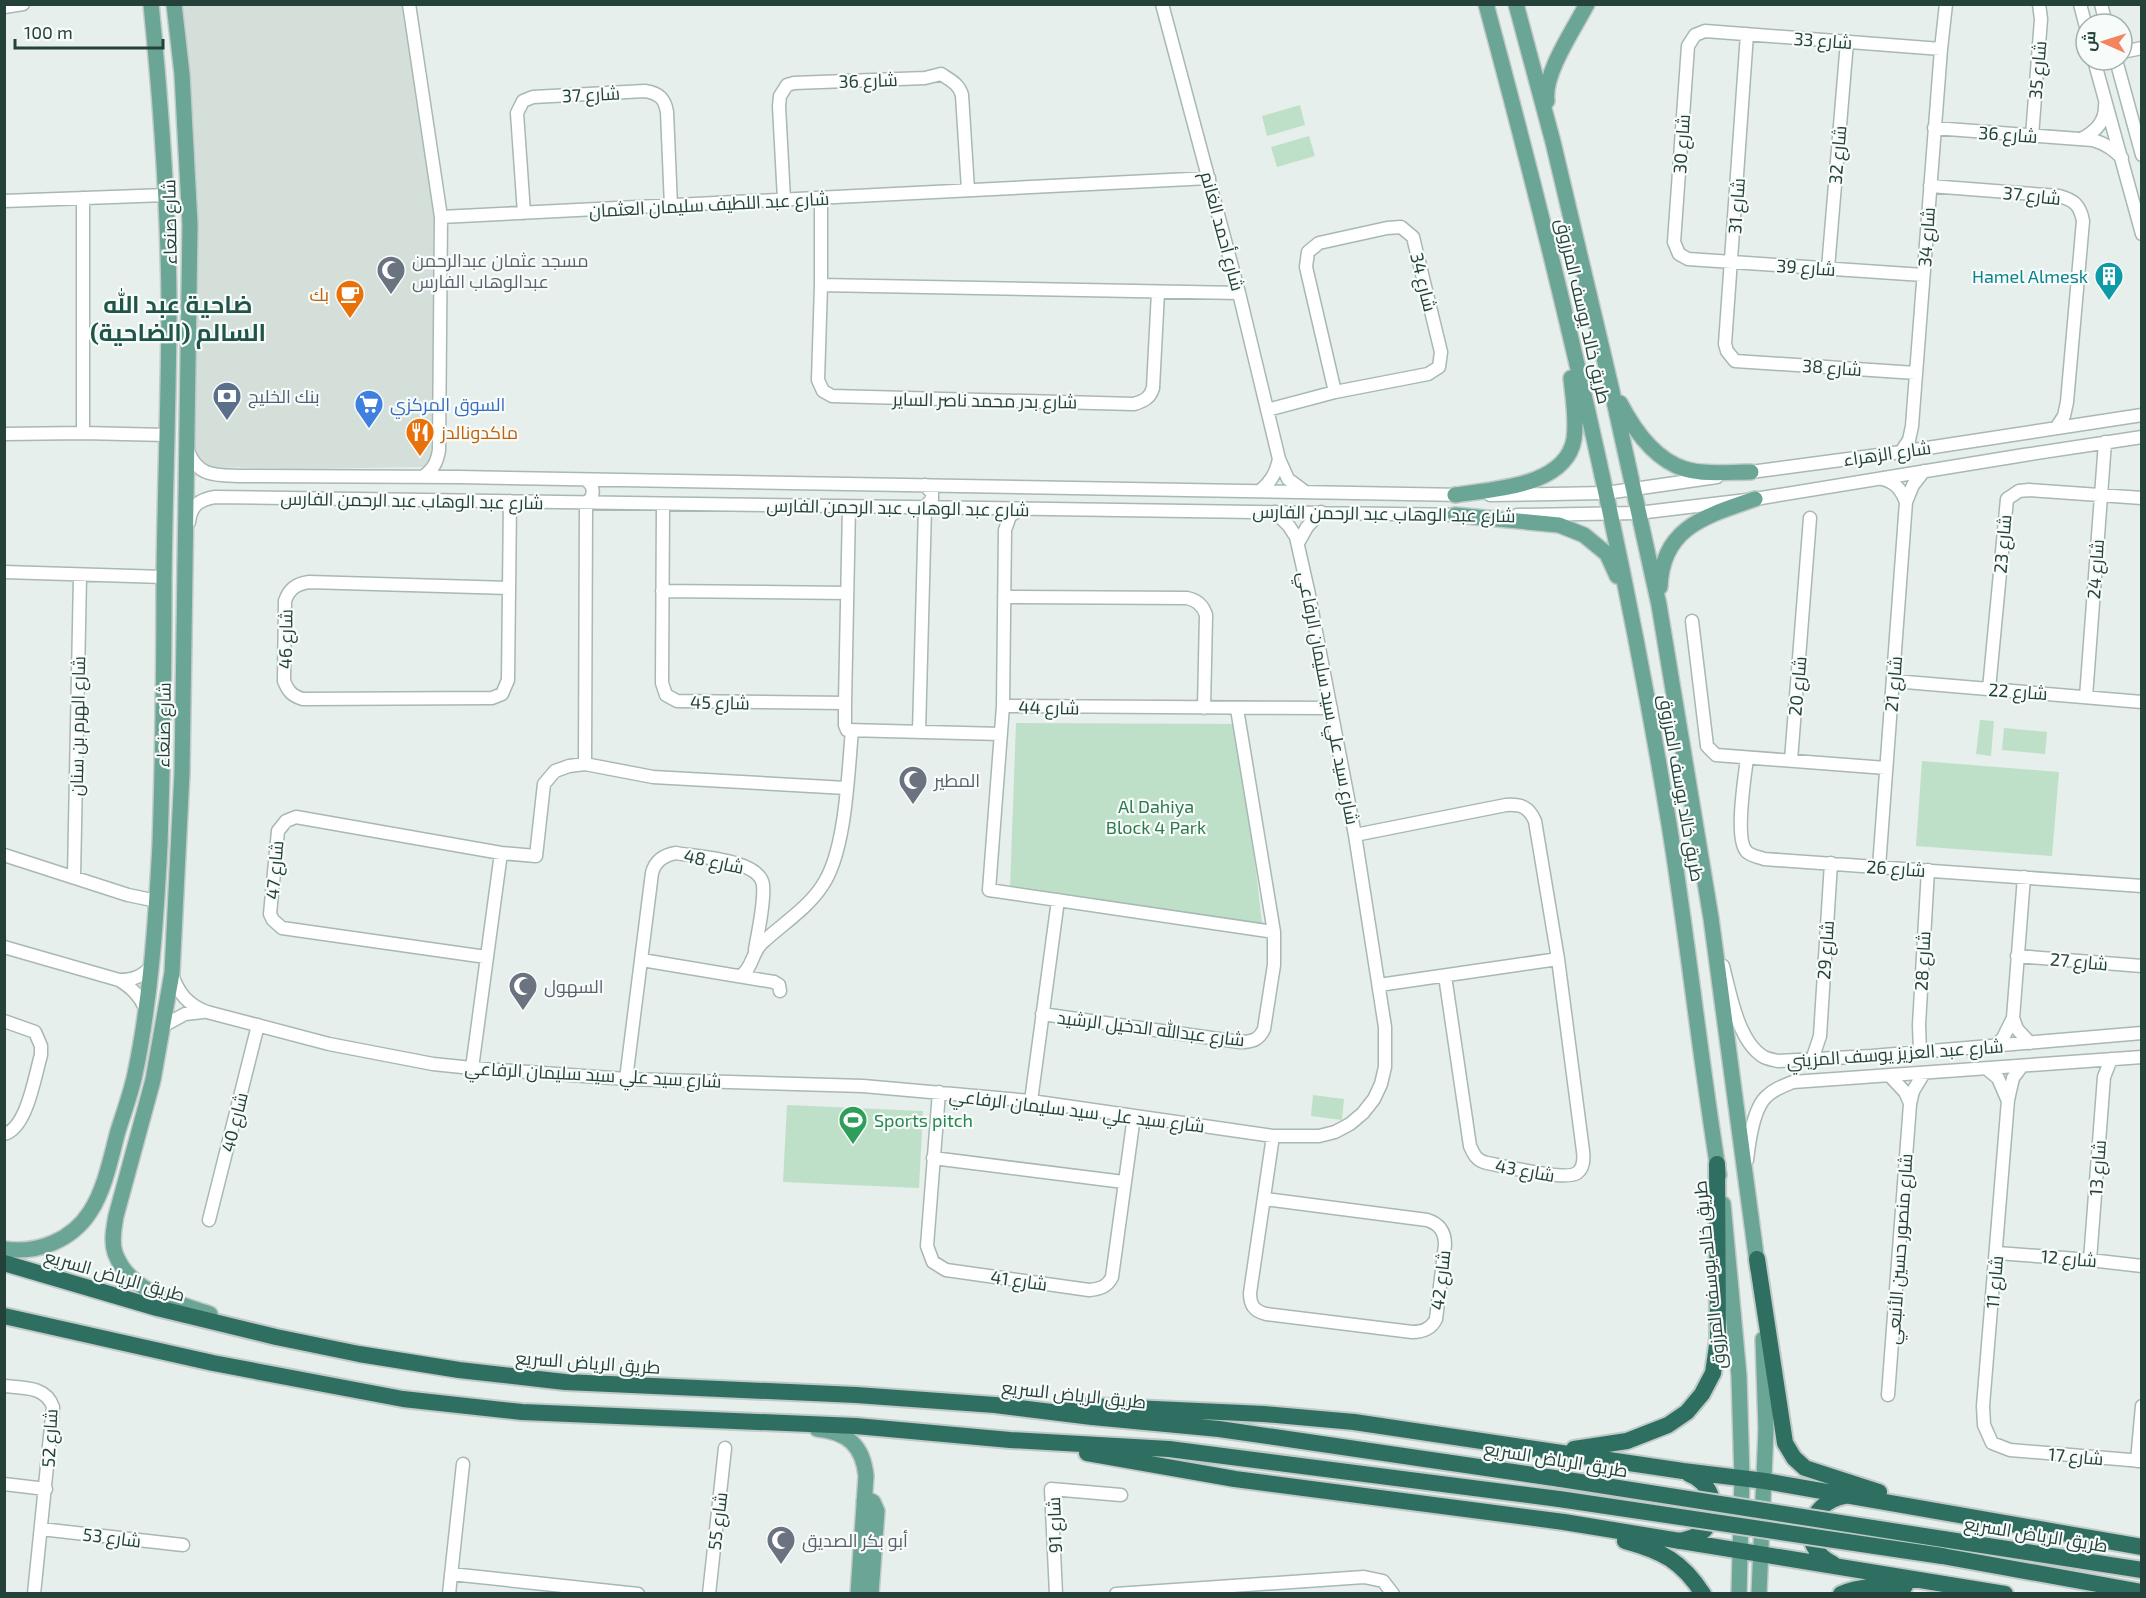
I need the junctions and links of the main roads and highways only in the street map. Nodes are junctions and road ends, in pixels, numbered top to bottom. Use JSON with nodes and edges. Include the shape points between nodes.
{"nodes":[{"id":1,"x":151,"y":4,"type":"edge"},
{"id":2,"x":174,"y":4,"type":"edge"},
{"id":3,"x":1516,"y":4,"type":"edge"},
{"id":4,"x":1587,"y":4,"type":"edge"},
{"id":5,"x":1489,"y":5,"type":"edge"},
{"id":6,"x":1553,"y":142,"type":"junction"},
{"id":7,"x":1554,"y":265,"type":"junction"},
{"id":8,"x":190,"y":298,"type":"junction"},
{"id":9,"x":169,"y":300,"type":"junction"},
{"id":10,"x":169,"y":332,"type":"junction"},
{"id":11,"x":189,"y":334,"type":"junction"},
{"id":12,"x":1611,"y":387,"type":"junction"},
{"id":13,"x":1751,"y":472,"type":"road end"},
{"id":14,"x":1455,"y":495,"type":"road end"},
{"id":15,"x":1755,"y":499,"type":"road end"},
{"id":16,"x":1455,"y":515,"type":"road end"},
{"id":17,"x":1629,"y":600,"type":"junction"},
{"id":18,"x":1659,"y":605,"type":"junction"},
{"id":19,"x":184,"y":681,"type":"junction"},
{"id":20,"x":164,"y":683,"type":"junction"},
{"id":21,"x":164,"y":711,"type":"junction"},
{"id":22,"x":183,"y":711,"type":"junction"},
{"id":23,"x":1717,"y":1164,"type":"junction"},
{"id":24,"x":108,"y":1167,"type":"junction"},
{"id":25,"x":129,"y":1169,"type":"junction"},
{"id":26,"x":4,"y":1249,"type":"edge"},
{"id":27,"x":1757,"y":1259,"type":"junction"},
{"id":28,"x":4,"y":1263,"type":"edge"},
{"id":29,"x":4,"y":1316,"type":"edge"},
{"id":30,"x":276,"y":1337,"type":"junction"},
{"id":31,"x":995,"y":1405,"type":"junction"},
{"id":32,"x":767,"y":1423,"type":"junction"},
{"id":33,"x":1010,"y":1440,"type":"junction"},
{"id":34,"x":1554,"y":1453,"type":"junction"},
{"id":35,"x":1683,"y":1472,"type":"junction"},
{"id":36,"x":1742,"y":1478,"type":"junction"},
{"id":37,"x":1765,"y":1481,"type":"junction"},
{"id":38,"x":1846,"y":1496,"type":"junction"},
{"id":39,"x":864,"y":1501,"type":"junction"},
{"id":40,"x":1940,"y":1510,"type":"junction"},
{"id":41,"x":1564,"y":1522,"type":"junction"},
{"id":42,"x":1678,"y":1541,"type":"junction"},
{"id":43,"x":2142,"y":1547,"type":"edge"},
{"id":44,"x":1943,"y":1548,"type":"junction"},
{"id":45,"x":1740,"y":1551,"type":"junction"},
{"id":46,"x":1762,"y":1555,"type":"junction"},
{"id":47,"x":1836,"y":1566,"type":"junction"},
{"id":48,"x":2142,"y":1570,"type":"edge"},
{"id":49,"x":1964,"y":1588,"type":"junction"},
{"id":50,"x":2142,"y":1592,"type":"edge"},
{"id":51,"x":858,"y":1593,"type":"edge"},
{"id":52,"x":871,"y":1593,"type":"edge"},
{"id":53,"x":1703,"y":1593,"type":"edge"},
{"id":54,"x":1739,"y":1593,"type":"edge"},
{"id":55,"x":1759,"y":1593,"type":"edge"},
{"id":56,"x":1841,"y":1593,"type":"edge"},
{"id":57,"x":2005,"y":1593,"type":"edge"}],
"edges":[{"from":1,"to":9,"type":"main road","name":"شارع صنعاء","via":[[166,195]]},
{"from":2,"to":8,"type":"main road","name":"شارع صنعاء","via":[[185,120]]},
{"from":3,"to":6,"type":"main road","name":"طريق خالد يوسف المرزوق"},
{"from":4,"to":6,"type":"main road","via":[[1547,83]]},
{"from":5,"to":7,"type":"main road","name":"طريق خالد يوسف المرزوق"},
{"from":6,"to":12,"type":"main road","name":"طريق خالد يوسف المرزوق"},
{"from":7,"to":14,"type":"main road","via":[[1575,408],[1574,441],[1564,461],[1529,483]]},
{"from":7,"to":17,"type":"main road","name":"طريق خالد يوسف المرزوق"},
{"from":8,"to":9,"type":"main road","via":[[181,306]]},
{"from":8,"to":11,"type":"main road","name":"شارع صنعاء"},
{"from":9,"to":10,"type":"main road","name":"شارع صنعاء"},
{"from":10,"to":11,"type":"main road","via":[[179,325]]},
{"from":10,"to":20,"type":"main road","name":"شارع صنعاء"},
{"from":11,"to":19,"type":"main road","name":"شارع صنعاء"},
{"from":12,"to":13,"type":"main road","via":[[1631,424],[1654,451],[1683,468],[1713,473]]},
{"from":12,"to":18,"type":"main road","name":"طريق خالد يوسف المرزوق"},
{"from":15,"to":18,"type":"main road","via":[[1688,527],[1673,540],[1660,571]]},
{"from":16,"to":17,"type":"main road","via":[[1559,525],[1584,535],[1607,554]]},
{"from":17,"to":23,"type":"main road","name":"طريق خالد يوسف المرزوق","via":[[1669,822]]},
{"from":18,"to":27,"type":"main road","name":"طريق خالد يوسف المرزوق","via":[[1711,918]]},
{"from":19,"to":20,"type":"main road","via":[[175,689]]},
{"from":19,"to":22,"type":"main road","name":"شارع صنعاء"},
{"from":20,"to":21,"type":"main road","name":"شارع صنعاء"},
{"from":21,"to":22,"type":"main road","via":[[177,705]]},
{"from":21,"to":24,"type":"main road","name":"شارع صنعاء","via":[[151,967],[135,1075]]},
{"from":22,"to":25,"type":"main road","name":"شارع صنعاء","via":[[172,973],[153,1080]]},
{"from":23,"to":34,"type":"highway","via":[[1718,1340],[1713,1373],[1702,1394],[1687,1412],[1647,1434]]},
{"from":23,"to":36,"type":"main road","name":"طريق خالد يوسف المرزوق","via":[[1738,1364]]},
{"from":24,"to":25,"type":"main road","via":[[120,1172]]},
{"from":24,"to":26,"type":"main road","name":"شارع صنعاء","via":[[92,1209],[77,1229],[56,1243]]},
{"from":25,"to":30,"type":"main road","name":"شارع صنعاء","via":[[113,1236],[114,1252],[122,1267],[146,1290]]},
{"from":27,"to":37,"type":"main road","name":"طريق خالد يوسف المرزوق","via":[[1763,1328]]},
{"from":27,"to":40,"type":"highway","via":[[1782,1428],[1794,1458],[1824,1476]]},
{"from":28,"to":30,"type":"highway","name":"طريق الرياض السريع","via":[[157,1308]]},
{"from":29,"to":32,"type":"highway","name":"طريق الرياض السريع","via":[[213,1363],[403,1399],[522,1412]]},
{"from":30,"to":31,"type":"highway","name":"طريق الرياض السريع","via":[[426,1365],[565,1382]]},
{"from":31,"to":34,"type":"highway","via":[[1096,1405],[1275,1415],[1354,1422]]},
{"from":31,"to":44,"type":"highway","name":"طريق الرياض السريع","bridge":true,"via":[[1220,1429],[1561,1479]]},
{"from":32,"to":33,"type":"highway","name":"طريق الرياض السريع","via":[[912,1430]]},
{"from":32,"to":39,"type":"main road","via":[[826,1430],[857,1446],[865,1459]]},
{"from":33,"to":41,"type":"highway","via":[[1235,1479]]},
{"from":33,"to":44,"type":"highway","name":"طريق الرياض السريع","bridge":true,"via":[[1169,1449]]},
{"from":34,"to":35,"type":"highway"},
{"from":35,"to":36,"type":"highway"},
{"from":35,"to":42,"type":"highway","via":[[1697,1477],[1707,1487],[1713,1501],[1712,1516],[1692,1538]]},
{"from":36,"to":37,"type":"highway"},
{"from":36,"to":45,"type":"main road","name":"طريق خالد يوسف المرزوق"},
{"from":37,"to":38,"type":"highway"},
{"from":37,"to":46,"type":"main road","name":"طريق خالد يوسف المرزوق"},
{"from":38,"to":40,"type":"highway"},
{"from":38,"to":47,"type":"highway","via":[[1823,1504],[1811,1526],[1816,1551]]},
{"from":39,"to":51,"type":"main road"},
{"from":39,"to":52,"type":"main road","via":[[873,1502],[877,1511]]},
{"from":40,"to":43,"type":"highway"},
{"from":41,"to":42,"type":"highway"},
{"from":41,"to":53,"type":"highway","via":[[1667,1556],[1688,1571]]},
{"from":42,"to":45,"type":"highway"},
{"from":44,"to":48,"type":"highway","name":"طريق الرياض السريع"},
{"from":44,"to":50,"type":"highway","name":"طريق الرياض السريع"},
{"from":45,"to":46,"type":"highway"},
{"from":45,"to":54,"type":"main road","name":"طريق خالد يوسف المرزوق"},
{"from":46,"to":47,"type":"highway"},
{"from":46,"to":55,"type":"main road","name":"طريق خالد يوسف المرزوق"},
{"from":47,"to":49,"type":"highway"},
{"from":49,"to":56,"type":"highway","via":[[1881,1586]]},
{"from":49,"to":57,"type":"highway"}]}
